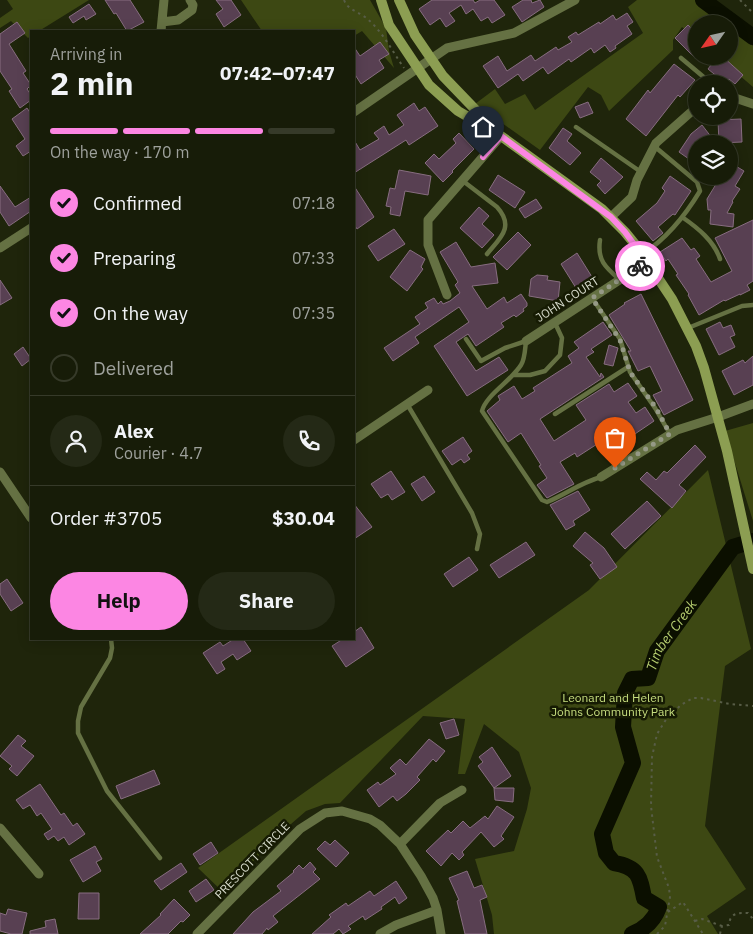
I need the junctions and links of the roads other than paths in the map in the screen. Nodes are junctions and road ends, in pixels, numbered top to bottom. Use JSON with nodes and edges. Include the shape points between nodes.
{"nodes":[{"id":1,"x":164,"y":0,"type":"edge"},
{"id":2,"x":190,"y":0,"type":"edge"},
{"id":3,"x":382,"y":0,"type":"edge"},
{"id":4,"x":399,"y":0,"type":"edge"},
{"id":5,"x":575,"y":0,"type":"edge"},
{"id":6,"x":562,"y":3,"type":"edge"},
{"id":7,"x":161,"y":27,"type":"edge"},
{"id":8,"x":681,"y":58,"type":"dead end"},
{"id":9,"x":432,"y":59,"type":"junction"},
{"id":10,"x":418,"y":68,"type":"junction"},
{"id":11,"x":701,"y":75,"type":"edge"},
{"id":12,"x":738,"y":99,"type":"edge"},
{"id":13,"x":753,"y":104,"type":"edge"},
{"id":14,"x":355,"y":111,"type":"edge"},
{"id":15,"x":688,"y":115,"type":"edge"},
{"id":16,"x":576,"y":127,"type":"dead end"},
{"id":17,"x":501,"y":136,"type":"junction"},
{"id":18,"x":654,"y":146,"type":"junction"},
{"id":19,"x":641,"y":172,"type":"junction"},
{"id":20,"x":463,"y":181,"type":"junction"},
{"id":21,"x":611,"y":217,"type":"junction"},
{"id":22,"x":682,"y":217,"type":"junction"},
{"id":23,"x":30,"y":229,"type":"edge"},
{"id":24,"x":600,"y":240,"type":"dead end"},
{"id":25,"x":0,"y":248,"type":"edge"},
{"id":26,"x":487,"y":254,"type":"dead end"},
{"id":27,"x":644,"y":258,"type":"junction"},
{"id":28,"x":720,"y":260,"type":"dead end"},
{"id":29,"x":620,"y":280,"type":"junction"},
{"id":30,"x":447,"y":295,"type":"dead end"},
{"id":31,"x":592,"y":298,"type":"junction"},
{"id":32,"x":753,"y":305,"type":"edge"},
{"id":33,"x":555,"y":323,"type":"junction"},
{"id":34,"x":687,"y":329,"type":"junction"},
{"id":35,"x":466,"y":339,"type":"dead end"},
{"id":36,"x":526,"y":341,"type":"junction"},
{"id":37,"x":628,"y":367,"type":"junction"},
{"id":38,"x":513,"y":375,"type":"junction"},
{"id":39,"x":428,"y":390,"type":"dead end"},
{"id":40,"x":407,"y":404,"type":"junction"},
{"id":41,"x":753,"y":404,"type":"edge"},
{"id":42,"x":555,"y":414,"type":"dead end"},
{"id":43,"x":718,"y":417,"type":"junction"},
{"id":44,"x":670,"y":434,"type":"junction"},
{"id":45,"x":355,"y":439,"type":"edge"},
{"id":46,"x":0,"y":472,"type":"edge"},
{"id":47,"x":601,"y":477,"type":"joint"},
{"id":48,"x":30,"y":517,"type":"edge"},
{"id":49,"x":478,"y":549,"type":"dead end"},
{"id":50,"x":753,"y":569,"type":"edge"},
{"id":51,"x":111,"y":640,"type":"edge"},
{"id":52,"x":462,"y":790,"type":"dead end"},
{"id":53,"x":0,"y":828,"type":"edge"},
{"id":54,"x":400,"y":844,"type":"junction"},
{"id":55,"x":160,"y":858,"type":"dead end"},
{"id":56,"x":39,"y":874,"type":"dead end"},
{"id":57,"x":437,"y":910,"type":"junction"},
{"id":58,"x":197,"y":934,"type":"edge"},
{"id":59,"x":380,"y":934,"type":"edge"},
{"id":60,"x":441,"y":934,"type":"edge"}],
"edges":[{"from":1,"to":7,"type":"street"},
{"from":2,"to":7,"type":"street","via":[[192,10]]},
{"from":3,"to":10,"type":"street","via":[[389,25]]},
{"from":4,"to":9,"type":"street","via":[[415,34]]},
{"from":5,"to":6,"type":"street"},
{"from":6,"to":9,"type":"street","via":[[524,29],[447,48]]},
{"from":8,"to":11,"type":"lane"},
{"from":9,"to":10,"type":"street"},
{"from":9,"to":17,"type":"street","via":[[448,82]]},
{"from":10,"to":14,"type":"street"},
{"from":10,"to":17,"type":"street","via":[[446,102]]},
{"from":12,"to":13,"type":"street"},
{"from":15,"to":18,"type":"street"},
{"from":16,"to":19,"type":"lane"},
{"from":17,"to":20,"type":"street"},
{"from":17,"to":21,"type":"street"},
{"from":18,"to":19,"type":"street"},
{"from":18,"to":22,"type":"lane","via":[[699,184],[700,191]]},
{"from":19,"to":21,"type":"street","via":[[632,197]]},
{"from":20,"to":26,"type":"lane","via":[[501,211],[506,224],[506,230]]},
{"from":20,"to":30,"type":"street","via":[[428,220],[428,245]]},
{"from":21,"to":27,"type":"street"},
{"from":22,"to":27,"type":"lane"},
{"from":22,"to":28,"type":"lane","via":[[698,228]]},
{"from":23,"to":25,"type":"street"},
{"from":24,"to":29,"type":"lane","via":[[598,250],[602,262]]},
{"from":27,"to":29,"type":"street","name":"JOHN COURT"},
{"from":27,"to":34,"type":"street","via":[[672,299]]},
{"from":29,"to":31,"type":"street","name":"JOHN COURT"},
{"from":31,"to":33,"type":"street","name":"JOHN COURT"},
{"from":31,"to":37,"type":"lane","via":[[620,340]]},
{"from":32,"to":34,"type":"lane","via":[[742,306]]},
{"from":33,"to":36,"type":"street","name":"JOHN COURT"},
{"from":33,"to":38,"type":"lane","via":[[562,338],[560,355],[545,371]]},
{"from":34,"to":43,"type":"street","via":[[704,368]]},
{"from":35,"to":36,"type":"lane","via":[[481,360]]},
{"from":36,"to":38,"type":"lane","via":[[522,364]]},
{"from":37,"to":42,"type":"lane"},
{"from":37,"to":44,"type":"lane"},
{"from":38,"to":47,"type":"lane","via":[[484,404],[482,411],[542,500],[547,502],[584,482]]},
{"from":39,"to":40,"type":"street"},
{"from":40,"to":45,"type":"street"},
{"from":40,"to":49,"type":"lane","via":[[472,513],[480,534]]},
{"from":41,"to":43,"type":"street"},
{"from":43,"to":44,"type":"street"},
{"from":43,"to":50,"type":"street"},
{"from":44,"to":47,"type":"street"},
{"from":46,"to":48,"type":"street"},
{"from":51,"to":55,"type":"lane","via":[[110,658],[82,707],[78,733],[107,791]]},
{"from":52,"to":54,"type":"street","via":[[440,803]]},
{"from":53,"to":56,"type":"street"},
{"from":54,"to":57,"type":"street","name":"PRESCOTT CIRCLE","via":[[421,876]]},
{"from":54,"to":58,"type":"street","name":"PRESCOTT CIRCLE","via":[[370,819],[342,811],[325,813],[292,836]]},
{"from":57,"to":59,"type":"street"},
{"from":57,"to":60,"type":"street","name":"PRESCOTT CIRCLE"}]}
